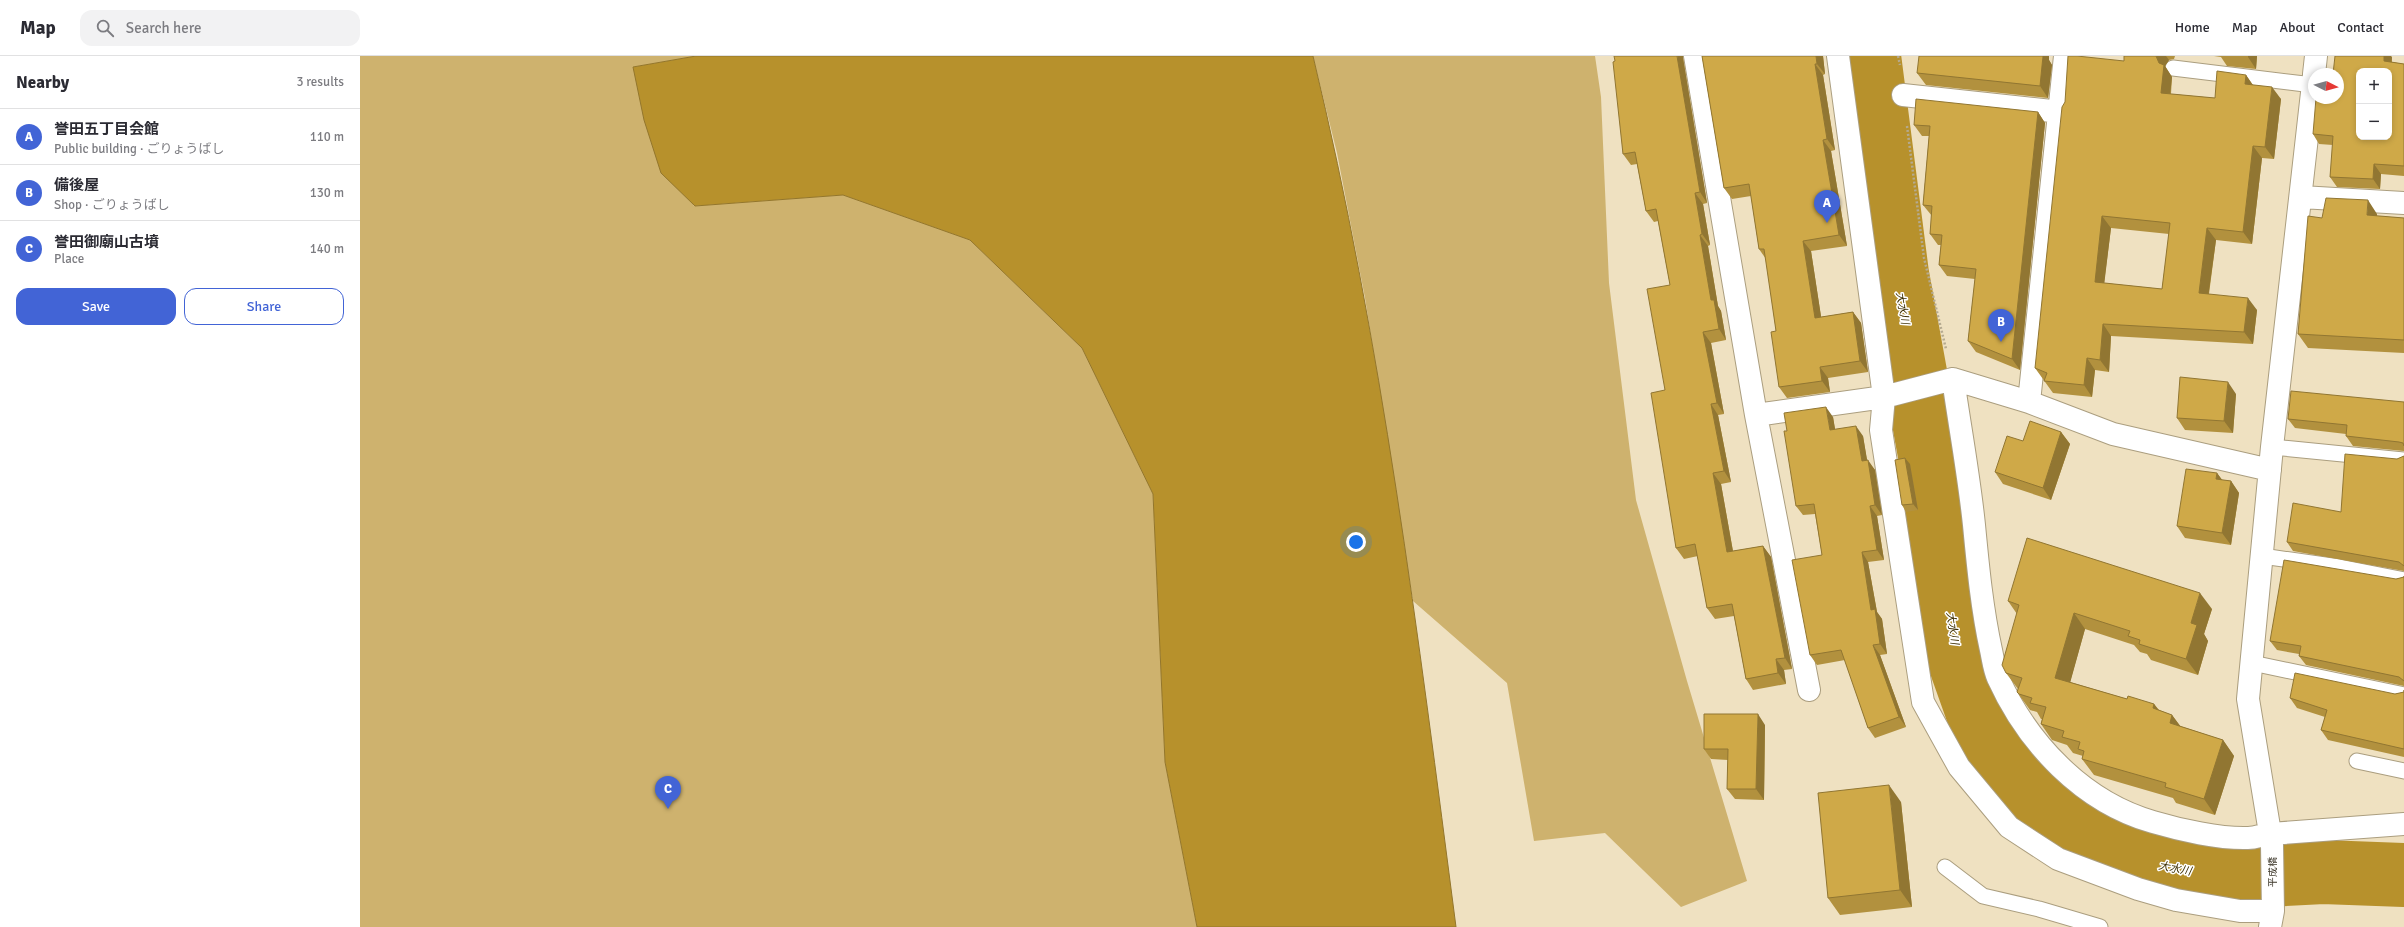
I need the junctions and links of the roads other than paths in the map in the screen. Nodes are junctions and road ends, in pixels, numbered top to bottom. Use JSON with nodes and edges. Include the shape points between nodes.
{"nodes":[{"id":1,"x":1695,"y":56,"type":"edge"},
{"id":2,"x":1838,"y":56,"type":"edge"},
{"id":3,"x":2065,"y":56,"type":"edge"},
{"id":4,"x":2316,"y":56,"type":"edge"},
{"id":5,"x":2173,"y":68,"type":"dead end"},
{"id":6,"x":2315,"y":68,"type":"edge"},
{"id":7,"x":2308,"y":78,"type":"edge"},
{"id":8,"x":1903,"y":95,"type":"road end"},
{"id":9,"x":2311,"y":104,"type":"edge"},
{"id":10,"x":2061,"y":112,"type":"junction"},
{"id":11,"x":2301,"y":196,"type":"junction"},
{"id":12,"x":2404,"y":203,"type":"edge"},
{"id":13,"x":1946,"y":382,"type":"junction"},
{"id":14,"x":1893,"y":395,"type":"junction"},
{"id":15,"x":2029,"y":402,"type":"junction"},
{"id":16,"x":1756,"y":414,"type":"junction"},
{"id":17,"x":2272,"y":447,"type":"junction"},
{"id":18,"x":2404,"y":460,"type":"edge"},
{"id":19,"x":2270,"y":470,"type":"junction"},
{"id":20,"x":2262,"y":556,"type":"junction"},
{"id":21,"x":2404,"y":580,"type":"edge"},
{"id":22,"x":2252,"y":663,"type":"junction"},
{"id":23,"x":1809,"y":690,"type":"dead end"},
{"id":24,"x":2404,"y":695,"type":"edge"},
{"id":25,"x":2357,"y":761,"type":"dead end"},
{"id":26,"x":2404,"y":771,"type":"edge"},
{"id":27,"x":2404,"y":824,"type":"edge"},
{"id":28,"x":2271,"y":839,"type":"junction"},
{"id":29,"x":1945,"y":867,"type":"dead end"},
{"id":30,"x":2272,"y":912,"type":"edge"},
{"id":31,"x":2100,"y":927,"type":"edge"}],
"edges":[{"from":1,"to":16,"type":"street"},
{"from":2,"to":14,"type":"street"},
{"from":3,"to":10,"type":"street"},
{"from":4,"to":6,"type":"street","name":"平成橋"},
{"from":5,"to":7,"type":"lane"},
{"from":8,"to":10,"type":"street"},
{"from":9,"to":11,"type":"street","name":"平成橋"},
{"from":10,"to":15,"type":"street"},
{"from":11,"to":12,"type":"street"},
{"from":11,"to":17,"type":"street","name":"平成橋"},
{"from":13,"to":14,"type":"street"},
{"from":13,"to":15,"type":"street"},
{"from":13,"to":28,"type":"street","via":[[1971,495],[1981,593],[1997,677],[2026,726],[2045,752],[2072,778],[2103,802],[2143,819],[2197,833]]},
{"from":14,"to":16,"type":"street"},
{"from":14,"to":30,"type":"street","via":[[1881,430],[1923,702],[1959,768],[2009,827],[2058,859],[2138,889],[2176,900],[2240,911]]},
{"from":15,"to":19,"type":"street","via":[[2114,434]]},
{"from":16,"to":23,"type":"street"},
{"from":17,"to":18,"type":"lane"},
{"from":17,"to":19,"type":"street","name":"平成橋"},
{"from":19,"to":20,"type":"street","name":"平成橋"},
{"from":20,"to":21,"type":"lane"},
{"from":20,"to":22,"type":"street","name":"平成橋"},
{"from":22,"to":24,"type":"lane"},
{"from":22,"to":28,"type":"street","name":"平成橋","via":[[2248,699]]},
{"from":25,"to":26,"type":"lane"},
{"from":27,"to":28,"type":"street"},
{"from":28,"to":30,"type":"street","name":"平成橋"},
{"from":29,"to":31,"type":"lane","via":[[1983,896],[2039,908]]}]}
